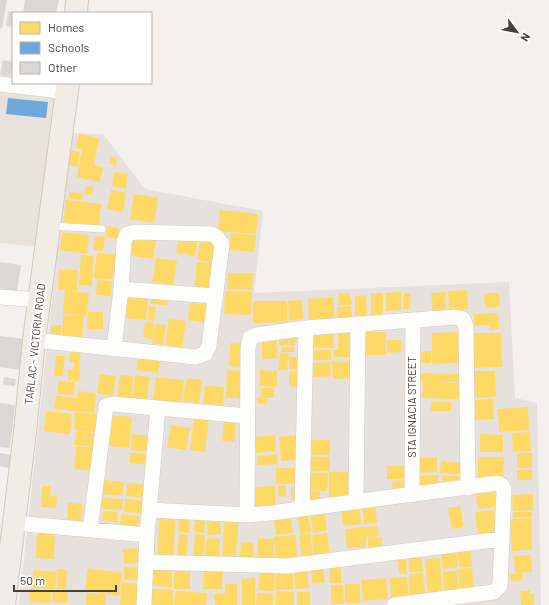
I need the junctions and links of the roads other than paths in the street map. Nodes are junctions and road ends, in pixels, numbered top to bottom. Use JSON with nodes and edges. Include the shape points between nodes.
{"nodes":[{"id":1,"x":77,"y":0,"type":"edge"},
{"id":2,"x":76,"y":12,"type":"edge"},
{"id":3,"x":0,"y":84,"type":"edge"},
{"id":4,"x":68,"y":88,"type":"edge"},
{"id":5,"x":50,"y":226,"type":"junction"},
{"id":6,"x":102,"y":229,"type":"dead end"},
{"id":7,"x":121,"y":289,"type":"junction"},
{"id":8,"x":215,"y":296,"type":"junction"},
{"id":9,"x":0,"y":297,"type":"edge"},
{"id":10,"x":39,"y":300,"type":"junction"},
{"id":11,"x":413,"y":320,"type":"junction"},
{"id":12,"x":358,"y":324,"type":"junction"},
{"id":13,"x":306,"y":328,"type":"junction"},
{"id":14,"x":34,"y":340,"type":"junction"},
{"id":15,"x":114,"y":349,"type":"junction"},
{"id":16,"x":158,"y":408,"type":"junction"},
{"id":17,"x":247,"y":416,"type":"junction"},
{"id":18,"x":468,"y":488,"type":"junction"},
{"id":19,"x":412,"y":495,"type":"junction"},
{"id":20,"x":356,"y":502,"type":"junction"},
{"id":21,"x":302,"y":508,"type":"junction"},
{"id":22,"x":149,"y":510,"type":"junction"},
{"id":23,"x":247,"y":515,"type":"junction"},
{"id":24,"x":14,"y":523,"type":"junction"},
{"id":25,"x":90,"y":530,"type":"junction"},
{"id":26,"x":147,"y":534,"type":"junction"},
{"id":27,"x":502,"y":539,"type":"junction"},
{"id":28,"x":146,"y":562,"type":"junction"},
{"id":29,"x":4,"y":605,"type":"edge"},
{"id":30,"x":144,"y":605,"type":"edge"},
{"id":31,"x":394,"y":605,"type":"edge"}],
"edges":[{"from":1,"to":2,"type":"main road"},
{"from":3,"to":4,"type":"street"},
{"from":4,"to":5,"type":"main road","name":"TARLAC - VICTORIA ROAD"},
{"from":5,"to":6,"type":"lane"},
{"from":5,"to":10,"type":"main road","name":"TARLAC - VICTORIA ROAD"},
{"from":7,"to":8,"type":"street"},
{"from":7,"to":8,"type":"street","via":[[124,242],[127,234],[211,234],[222,244]]},
{"from":7,"to":15,"type":"street"},
{"from":8,"to":15,"type":"street","via":[[209,346],[205,354],[196,357]]},
{"from":9,"to":10,"type":"street"},
{"from":10,"to":14,"type":"main road","name":"TARLAC - VICTORIA ROAD"},
{"from":11,"to":12,"type":"street"},
{"from":11,"to":18,"type":"street","via":[[455,317],[463,319],[466,327]]},
{"from":11,"to":19,"type":"street","name":"STA IGNACIA STREET"},
{"from":12,"to":13,"type":"street"},
{"from":12,"to":20,"type":"street"},
{"from":13,"to":17,"type":"street","via":[[250,338]]},
{"from":13,"to":21,"type":"street"},
{"from":14,"to":15,"type":"street"},
{"from":14,"to":24,"type":"main road","name":"TARLAC - VICTORIA ROAD"},
{"from":16,"to":17,"type":"street"},
{"from":16,"to":22,"type":"street"},
{"from":16,"to":25,"type":"street","via":[[113,404],[106,406]]},
{"from":17,"to":23,"type":"street"},
{"from":18,"to":19,"type":"street"},
{"from":18,"to":27,"type":"street","via":[[497,483],[502,485]]},
{"from":19,"to":20,"type":"street"},
{"from":20,"to":21,"type":"street"},
{"from":21,"to":23,"type":"street"},
{"from":22,"to":23,"type":"street"},
{"from":22,"to":26,"type":"street"},
{"from":24,"to":25,"type":"street"},
{"from":24,"to":29,"type":"main road","name":"TARLAC - VICTORIA ROAD"},
{"from":25,"to":26,"type":"street"},
{"from":26,"to":28,"type":"street"},
{"from":27,"to":28,"type":"street","via":[[287,566]]},
{"from":27,"to":31,"type":"street","via":[[500,586],[494,592]]},
{"from":28,"to":30,"type":"street"}]}
